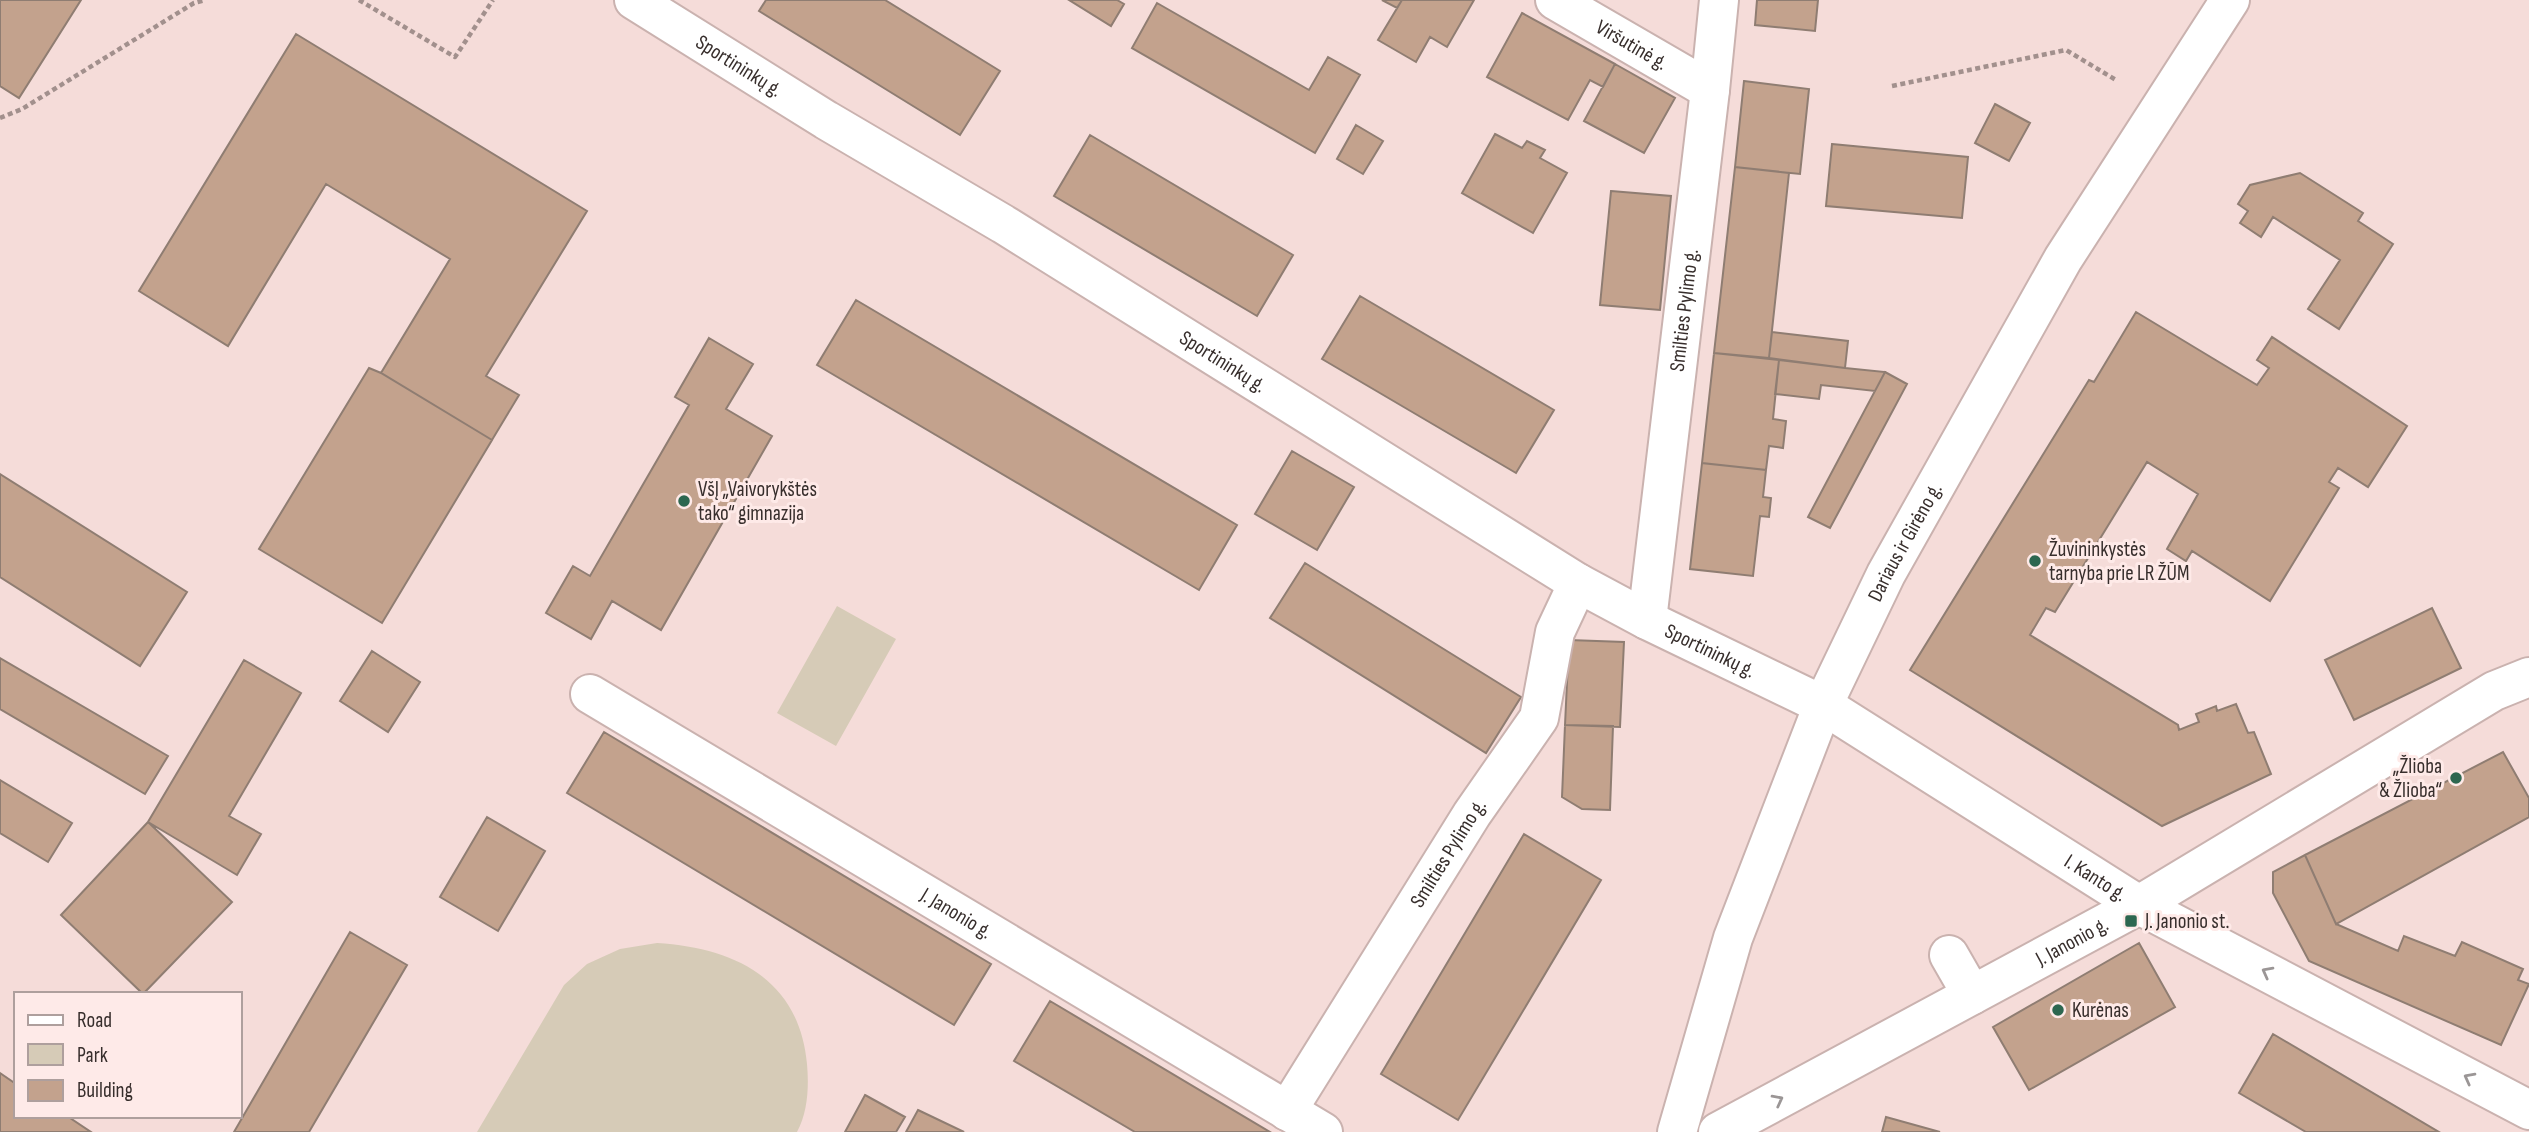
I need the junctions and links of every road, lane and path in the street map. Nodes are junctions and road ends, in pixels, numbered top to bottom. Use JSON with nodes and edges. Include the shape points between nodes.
{"nodes":[{"id":1,"x":205,"y":0,"type":"edge"},
{"id":2,"x":359,"y":0,"type":"edge"},
{"id":3,"x":493,"y":0,"type":"edge"},
{"id":4,"x":634,"y":0,"type":"edge"},
{"id":5,"x":1555,"y":0,"type":"edge"},
{"id":6,"x":1719,"y":0,"type":"edge"},
{"id":7,"x":2230,"y":0,"type":"edge"},
{"id":8,"x":2116,"y":80,"type":"dead end"},
{"id":9,"x":1892,"y":86,"type":"dead end"},
{"id":10,"x":1710,"y":90,"type":"junction"},
{"id":11,"x":0,"y":118,"type":"edge"},
{"id":12,"x":1578,"y":583,"type":"junction"},
{"id":13,"x":1647,"y":620,"type":"junction"},
{"id":14,"x":2529,"y":677,"type":"edge"},
{"id":15,"x":590,"y":694,"type":"dead end"},
{"id":16,"x":1823,"y":705,"type":"junction"},
{"id":17,"x":2139,"y":905,"type":"junction"},
{"id":18,"x":1949,"y":955,"type":"dead end"},
{"id":19,"x":1972,"y":995,"type":"junction"},
{"id":20,"x":2529,"y":1110,"type":"edge"},
{"id":21,"x":1287,"y":1111,"type":"junction"},
{"id":22,"x":1323,"y":1132,"type":"edge"},
{"id":23,"x":1677,"y":1132,"type":"edge"},
{"id":24,"x":1718,"y":1132,"type":"edge"}],
"edges":[{"from":1,"to":11,"type":"path"},
{"from":2,"to":3,"type":"path","via":[[455,57]]},
{"from":4,"to":12,"type":"street","name":"Sportininkų g."},
{"from":5,"to":10,"type":"street","name":"Viršutinė g."},
{"from":6,"to":10,"type":"street","name":"Smilties Pylimo g."},
{"from":7,"to":16,"type":"street","name":"Dariaus ir Girėno g.","via":[[2063,259],[1886,574]]},
{"from":8,"to":9,"type":"path","via":[[2066,50]]},
{"from":10,"to":13,"type":"street","name":"Smilties Pylimo g."},
{"from":12,"to":13,"type":"street","name":"Sportininkų g."},
{"from":12,"to":21,"type":"street","name":"Smilties Pylimo g.","via":[[1555,632],[1539,718],[1472,814]]},
{"from":13,"to":16,"type":"street","name":"Sportininkų g."},
{"from":14,"to":17,"type":"street","name":"J. Janonio g.","via":[[2494,691]]},
{"from":15,"to":21,"type":"street","name":"J. Janonio g."},
{"from":16,"to":17,"type":"street","name":"I. Kanto g."},
{"from":16,"to":23,"type":"street","name":"Dariaus ir Girėno g.","via":[[1733,939]]},
{"from":17,"to":19,"type":"street","name":"J. Janonio g."},
{"from":20,"to":17,"type":"street","name":"I. Kanto g.","one_way":true},
{"from":18,"to":19,"type":"street"},
{"from":24,"to":19,"type":"street","name":"J. Janonio g.","one_way":true},
{"from":21,"to":22,"type":"street","name":"J. Janonio g."}]}
